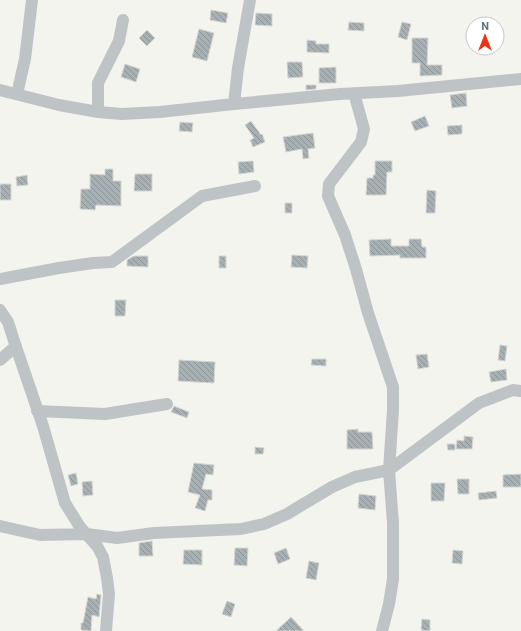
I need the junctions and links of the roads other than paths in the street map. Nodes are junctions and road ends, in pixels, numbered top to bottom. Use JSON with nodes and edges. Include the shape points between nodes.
{"nodes":[{"id":1,"x":32,"y":0,"type":"edge"},
{"id":2,"x":250,"y":0,"type":"edge"},
{"id":3,"x":123,"y":20,"type":"dead end"},
{"id":4,"x":521,"y":79,"type":"edge"},
{"id":5,"x":0,"y":90,"type":"edge"},
{"id":6,"x":17,"y":94,"type":"junction"},
{"id":7,"x":354,"y":94,"type":"junction"},
{"id":8,"x":234,"y":104,"type":"junction"},
{"id":9,"x":98,"y":112,"type":"junction"},
{"id":10,"x":255,"y":186,"type":"dead end"},
{"id":11,"x":0,"y":279,"type":"edge"},
{"id":12,"x":0,"y":310,"type":"edge"},
{"id":13,"x":16,"y":346,"type":"junction"},
{"id":14,"x":0,"y":360,"type":"edge"},
{"id":15,"x":521,"y":391,"type":"edge"},
{"id":16,"x":167,"y":404,"type":"dead end"},
{"id":17,"x":38,"y":411,"type":"junction"},
{"id":18,"x":389,"y":470,"type":"junction"},
{"id":19,"x":0,"y":526,"type":"edge"},
{"id":20,"x":87,"y":534,"type":"junction"},
{"id":21,"x":106,"y":631,"type":"edge"},
{"id":22,"x":382,"y":631,"type":"edge"}],
"edges":[{"from":1,"to":6,"type":"street","via":[[25,59]]},
{"from":2,"to":8,"type":"street"},
{"from":3,"to":9,"type":"street","via":[[119,41],[98,83]]},
{"from":4,"to":7,"type":"street"},
{"from":5,"to":6,"type":"street"},
{"from":6,"to":9,"type":"street"},
{"from":7,"to":8,"type":"street"},
{"from":7,"to":18,"type":"street","via":[[364,129],[361,142],[329,184],[328,196],[347,242],[393,387]]},
{"from":8,"to":9,"type":"street","via":[[152,113]]},
{"from":10,"to":11,"type":"street","via":[[202,196],[112,262],[59,268]]},
{"from":12,"to":13,"type":"street","via":[[8,322]]},
{"from":13,"to":14,"type":"street"},
{"from":13,"to":17,"type":"street"},
{"from":15,"to":18,"type":"street","via":[[513,390],[479,403]]},
{"from":16,"to":17,"type":"street","via":[[104,414]]},
{"from":17,"to":20,"type":"street","via":[[65,503]]},
{"from":18,"to":20,"type":"street","via":[[355,477],[332,487],[287,514],[264,524],[241,529],[154,533],[117,538]]},
{"from":18,"to":22,"type":"street","via":[[393,580]]},
{"from":19,"to":20,"type":"street","via":[[40,535]]},
{"from":20,"to":21,"type":"street","via":[[103,558],[108,578]]}]}
